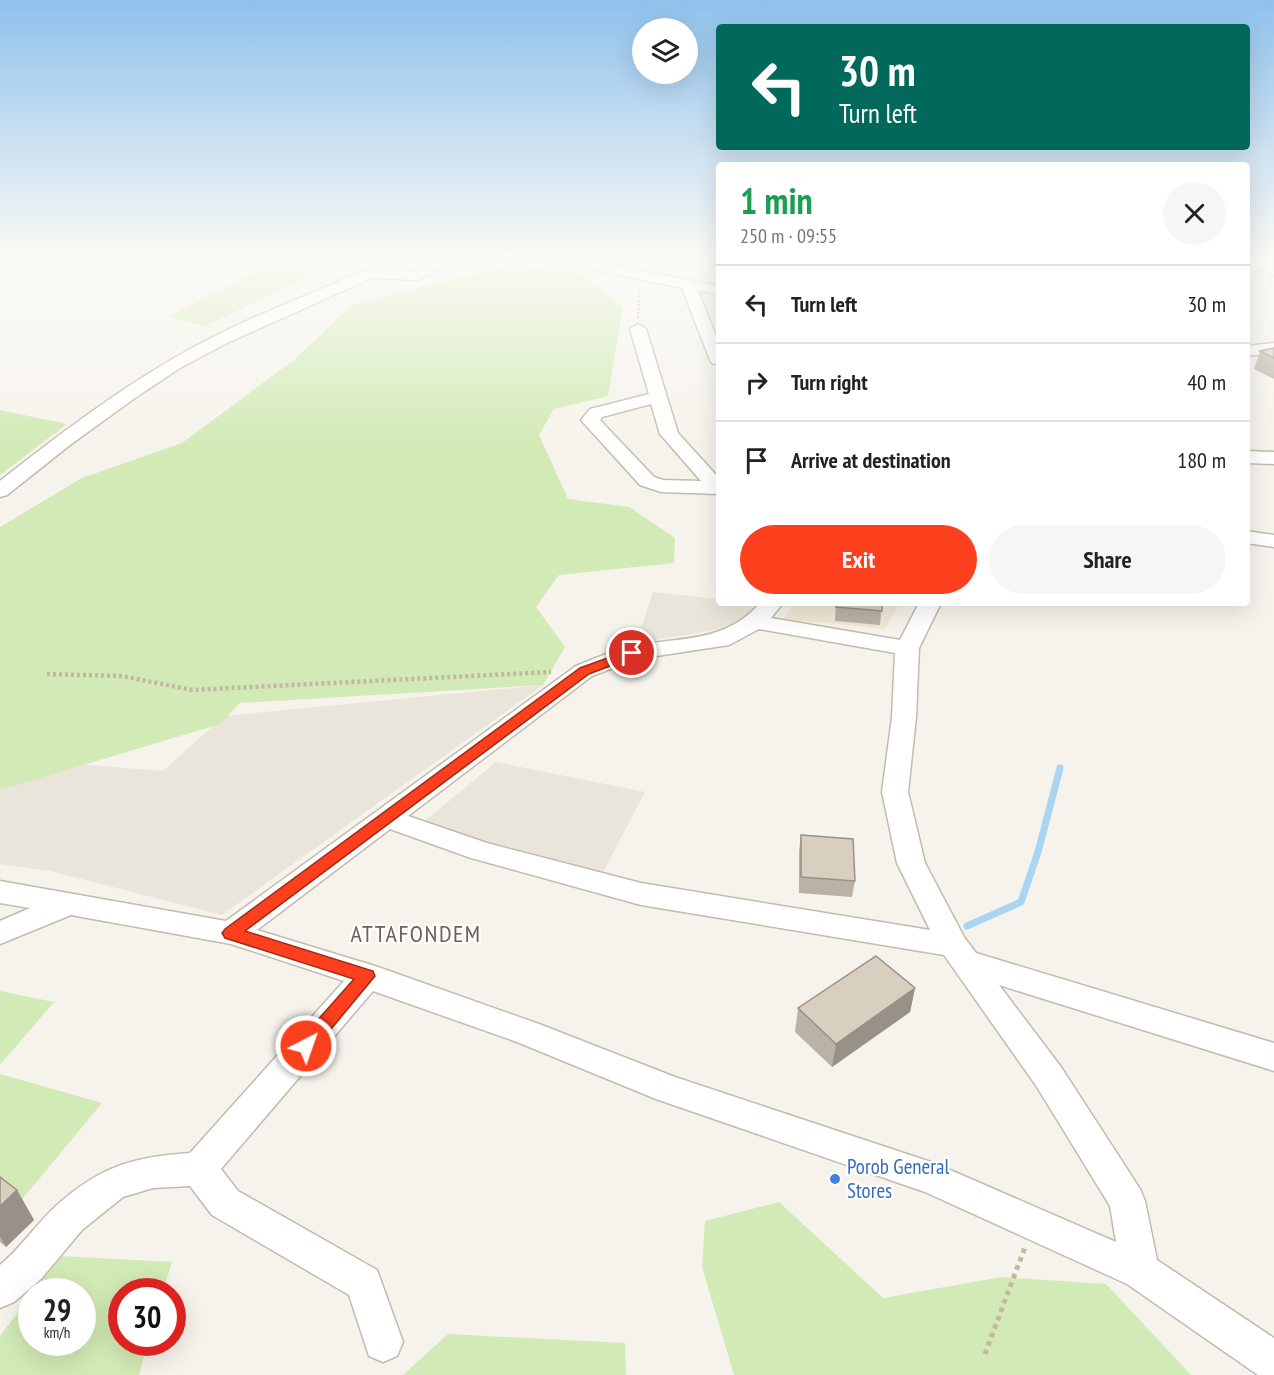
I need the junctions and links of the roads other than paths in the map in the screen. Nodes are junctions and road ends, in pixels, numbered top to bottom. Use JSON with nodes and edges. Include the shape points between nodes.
{"nodes":[{"id":1,"x":263,"y":321,"type":"edge"},
{"id":2,"x":703,"y":321,"type":"edge"},
{"id":3,"x":638,"y":329,"type":"road end"},
{"id":4,"x":716,"y":355,"type":"edge"},
{"id":5,"x":657,"y":397,"type":"junction"},
{"id":6,"x":1250,"y":458,"type":"edge"},
{"id":7,"x":1272,"y":462,"type":"edge"},
{"id":8,"x":716,"y":485,"type":"edge"},
{"id":9,"x":716,"y":487,"type":"edge"},
{"id":10,"x":0,"y":491,"type":"edge"},
{"id":11,"x":1250,"y":538,"type":"edge"},
{"id":12,"x":1274,"y":541,"type":"edge"},
{"id":13,"x":928,"y":606,"type":"edge"},
{"id":14,"x":764,"y":613,"type":"edge"},
{"id":15,"x":907,"y":648,"type":"junction"},
{"id":16,"x":386,"y":818,"type":"junction"},
{"id":17,"x":0,"y":892,"type":"edge"},
{"id":18,"x":69,"y":904,"type":"junction"},
{"id":19,"x":0,"y":933,"type":"edge"},
{"id":20,"x":231,"y":933,"type":"junction"},
{"id":21,"x":959,"y":954,"type":"junction"},
{"id":22,"x":367,"y":976,"type":"junction"},
{"id":23,"x":1274,"y":1057,"type":"edge"},
{"id":24,"x":200,"y":1169,"type":"junction"},
{"id":25,"x":1140,"y":1271,"type":"junction"},
{"id":26,"x":14,"y":1277,"type":"edge"},
{"id":27,"x":382,"y":1342,"type":"dead end"},
{"id":28,"x":1274,"y":1362,"type":"edge"}],
"edges":[{"from":1,"to":10,"type":"street","via":[[174,365],[66,438]]},
{"from":2,"to":4,"type":"street"},
{"from":3,"to":5,"type":"street"},
{"from":5,"to":8,"type":"street","via":[[669,434]]},
{"from":5,"to":9,"type":"street","via":[[596,413],[590,420],[647,481],[662,486]]},
{"from":6,"to":7,"type":"street"},
{"from":11,"to":12,"type":"street"},
{"from":13,"to":15,"type":"street"},
{"from":14,"to":15,"type":"street"},
{"from":14,"to":16,"type":"street","via":[[721,640],[632,653],[584,671]]},
{"from":15,"to":21,"type":"street","via":[[895,792],[911,862]]},
{"from":16,"to":20,"type":"street"},
{"from":16,"to":21,"type":"street","via":[[481,851],[642,894]]},
{"from":17,"to":18,"type":"street"},
{"from":18,"to":19,"type":"street"},
{"from":18,"to":20,"type":"street"},
{"from":20,"to":22,"type":"street"},
{"from":21,"to":23,"type":"street"},
{"from":21,"to":25,"type":"street","via":[[1049,1077],[1127,1201]]},
{"from":22,"to":24,"type":"street"},
{"from":22,"to":25,"type":"street","via":[[528,1033],[668,1089],[934,1179]]},
{"from":24,"to":26,"type":"street","via":[[153,1172],[112,1184],[69,1218]]},
{"from":24,"to":27,"type":"street","via":[[225,1203],[364,1283]]},
{"from":25,"to":28,"type":"street"}]}
